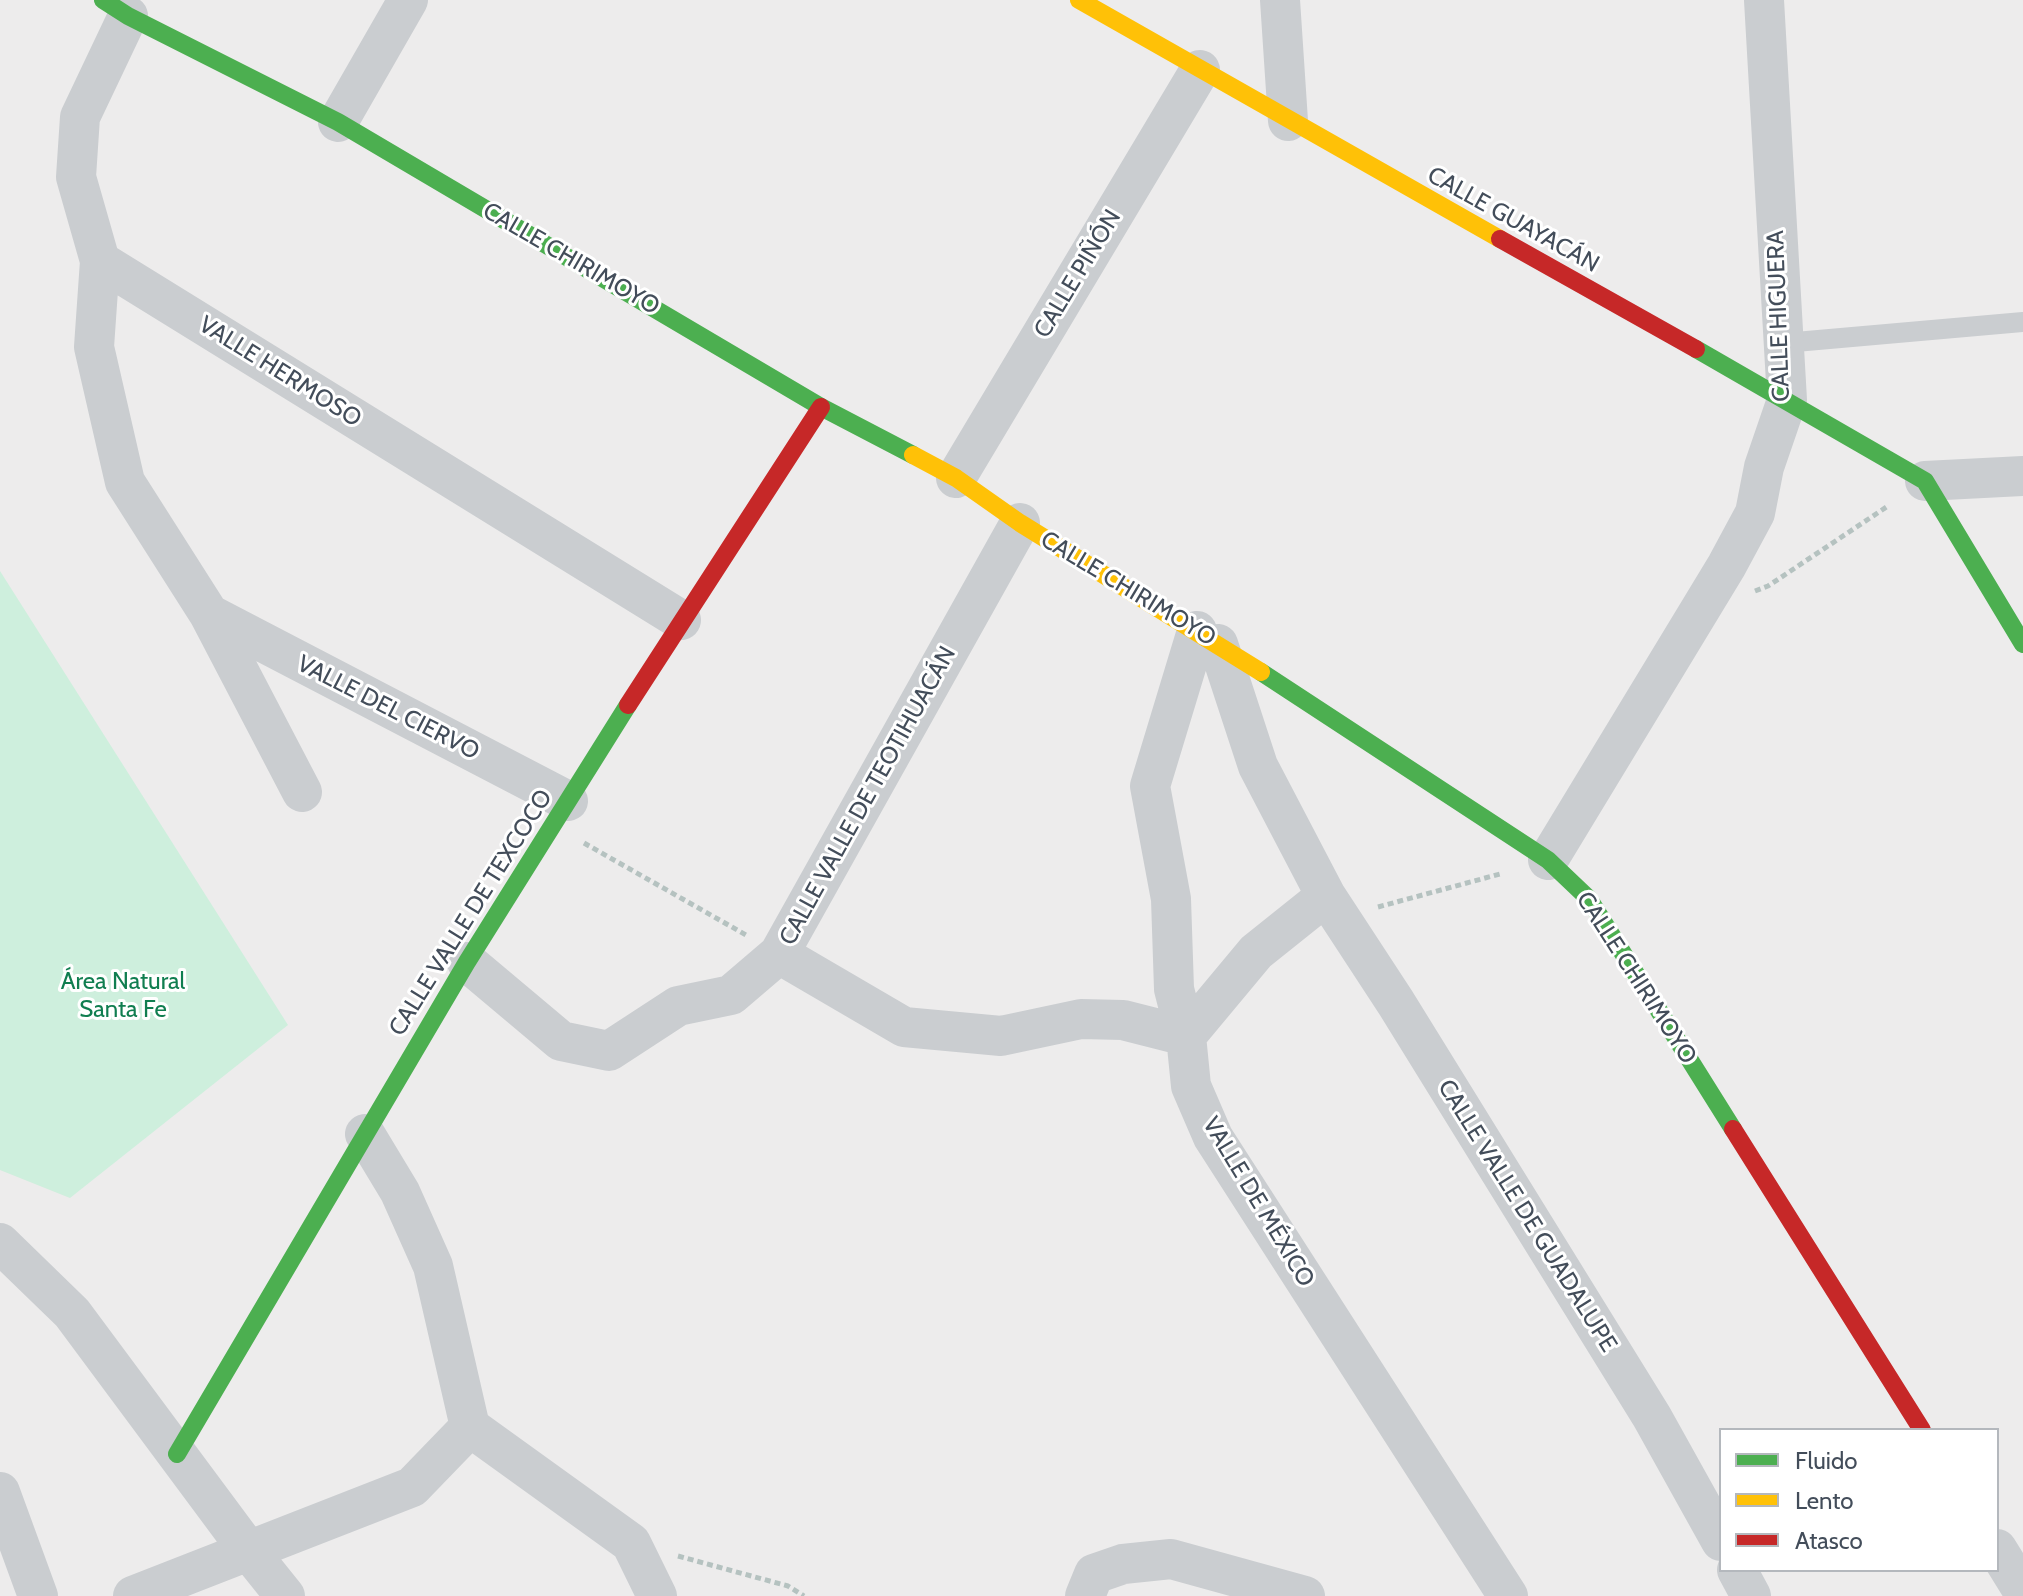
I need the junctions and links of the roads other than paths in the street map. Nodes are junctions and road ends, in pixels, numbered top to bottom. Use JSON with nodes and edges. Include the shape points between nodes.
{"nodes":[{"id":1,"x":408,"y":0,"type":"edge"},
{"id":2,"x":1079,"y":0,"type":"edge"},
{"id":3,"x":1280,"y":0,"type":"edge"},
{"id":4,"x":1764,"y":0,"type":"edge"},
{"id":5,"x":115,"y":8,"type":"edge"},
{"id":6,"x":1200,"y":70,"type":"junction"},
{"id":7,"x":1288,"y":121,"type":"junction"},
{"id":8,"x":338,"y":122,"type":"junction"},
{"id":9,"x":100,"y":261,"type":"junction"},
{"id":10,"x":2023,"y":322,"type":"edge"},
{"id":11,"x":1784,"y":343,"type":"junction"},
{"id":12,"x":1787,"y":400,"type":"junction"},
{"id":13,"x":821,"y":407,"type":"junction"},
{"id":14,"x":2023,"y":476,"type":"edge"},
{"id":15,"x":956,"y":478,"type":"junction"},
{"id":16,"x":1925,"y":481,"type":"junction"},
{"id":17,"x":1020,"y":523,"type":"junction"},
{"id":18,"x":209,"y":614,"type":"junction"},
{"id":19,"x":681,"y":620,"type":"junction"},
{"id":20,"x":1207,"y":637,"type":"junction"},
{"id":21,"x":2023,"y":644,"type":"edge"},
{"id":22,"x":302,"y":792,"type":"dead end"},
{"id":23,"x":560,"y":813,"type":"junction"},
{"id":24,"x":1548,"y":860,"type":"junction"},
{"id":25,"x":1326,"y":896,"type":"junction"},
{"id":26,"x":779,"y":954,"type":"junction"},
{"id":27,"x":467,"y":962,"type":"junction"},
{"id":28,"x":1186,"y":1036,"type":"junction"},
{"id":29,"x":365,"y":1134,"type":"junction"},
{"id":30,"x":0,"y":1243,"type":"edge"},
{"id":31,"x":470,"y":1427,"type":"junction"},
{"id":32,"x":1921,"y":1428,"type":"edge"},
{"id":33,"x":177,"y":1454,"type":"junction"},
{"id":34,"x":0,"y":1492,"type":"edge"},
{"id":35,"x":1719,"y":1537,"type":"edge"},
{"id":36,"x":248,"y":1550,"type":"junction"},
{"id":37,"x":1999,"y":1552,"type":"edge"},
{"id":38,"x":1738,"y":1572,"type":"edge"},
{"id":39,"x":1089,"y":1585,"type":"edge"},
{"id":40,"x":2023,"y":1591,"type":"edge"},
{"id":41,"x":38,"y":1596,"type":"edge"},
{"id":42,"x":133,"y":1596,"type":"edge"},
{"id":43,"x":285,"y":1596,"type":"edge"},
{"id":44,"x":657,"y":1596,"type":"edge"},
{"id":45,"x":1305,"y":1596,"type":"edge"},
{"id":46,"x":1508,"y":1596,"type":"edge"},
{"id":47,"x":1751,"y":1596,"type":"edge"}],
"edges":[{"from":1,"to":8,"type":"street"},
{"from":2,"to":6,"type":"street","name":"CALLE GUAYACÁN"},
{"from":3,"to":7,"type":"street"},
{"from":4,"to":11,"type":"street","name":"CALLE HIGUERA"},
{"from":5,"to":8,"type":"street","name":"CALLE CHIRIMOYO"},
{"from":5,"to":9,"type":"street","via":[[80,117],[76,177]]},
{"from":6,"to":7,"type":"street","name":"CALLE GUAYACÁN"},
{"from":6,"to":15,"type":"street","name":"CALLE PIÑÓN"},
{"from":7,"to":12,"type":"street","name":"CALLE GUAYACÁN"},
{"from":8,"to":13,"type":"street","name":"CALLE CHIRIMOYO"},
{"from":9,"to":18,"type":"street","via":[[94,347],[125,482]]},
{"from":9,"to":19,"type":"street","name":"VALLE HERMOSO"},
{"from":10,"to":11,"type":"lane"},
{"from":11,"to":12,"type":"street","name":"CALLE HIGUERA"},
{"from":12,"to":16,"type":"street","name":"CALLE GUAYACÁN"},
{"from":12,"to":24,"type":"street","name":"CALLE HIGUERA","via":[[1755,513]]},
{"from":13,"to":15,"type":"street","name":"CALLE CHIRIMOYO"},
{"from":13,"to":19,"type":"street","name":"CALLE VALLE DE TEXCOCO"},
{"from":14,"to":16,"type":"street"},
{"from":15,"to":17,"type":"street","name":"CALLE CHIRIMOYO"},
{"from":16,"to":21,"type":"street"},
{"from":17,"to":20,"type":"street","name":"CALLE CHIRIMOYO"},
{"from":17,"to":26,"type":"street","name":"CALLE VALLE DE TEOTIHUACÁN"},
{"from":18,"to":22,"type":"street"},
{"from":18,"to":23,"type":"street","name":"VALLE DEL CIERVO"},
{"from":19,"to":23,"type":"street","name":"CALLE VALLE DE TEXCOCO"},
{"from":20,"to":24,"type":"street","name":"CALLE CHIRIMOYO"},
{"from":20,"to":25,"type":"street","via":[[1258,766]]},
{"from":20,"to":28,"type":"street","name":"VALLE DE MÉXICO","via":[[1150,786],[1171,899],[1174,989]]},
{"from":23,"to":27,"type":"street","name":"CALLE VALLE DE TEXCOCO"},
{"from":24,"to":32,"type":"street","name":"CALLE CHIRIMOYO","via":[[1589,899]]},
{"from":25,"to":28,"type":"street","via":[[1256,952]]},
{"from":25,"to":35,"type":"street","name":"CALLE VALLE DE GUADALUPE","via":[[1652,1417]]},
{"from":26,"to":27,"type":"street","name":"CALLE VALLE DE TEOTIHUACÁN","via":[[731,995],[678,1006],[609,1051],[561,1041]]},
{"from":26,"to":28,"type":"street","via":[[904,1027],[1001,1036],[1081,1019],[1123,1020]]},
{"from":27,"to":29,"type":"street","name":"CALLE VALLE DE TEXCOCO"},
{"from":28,"to":46,"type":"street","name":"VALLE DE MÉXICO","via":[[1191,1086],[1213,1137]]},
{"from":29,"to":31,"type":"street","via":[[400,1192],[433,1266]]},
{"from":29,"to":33,"type":"street","name":"CALLE VALLE DE TEXCOCO"},
{"from":30,"to":33,"type":"street","via":[[72,1313]]},
{"from":31,"to":36,"type":"street","via":[[412,1487]]},
{"from":31,"to":44,"type":"street","via":[[631,1543]]},
{"from":33,"to":36,"type":"street"},
{"from":34,"to":41,"type":"street"},
{"from":36,"to":42,"type":"street"},
{"from":36,"to":43,"type":"street"},
{"from":37,"to":40,"type":"street"},
{"from":38,"to":47,"type":"street"},
{"from":39,"to":45,"type":"street","via":[[1123,1564],[1171,1559]]}]}
